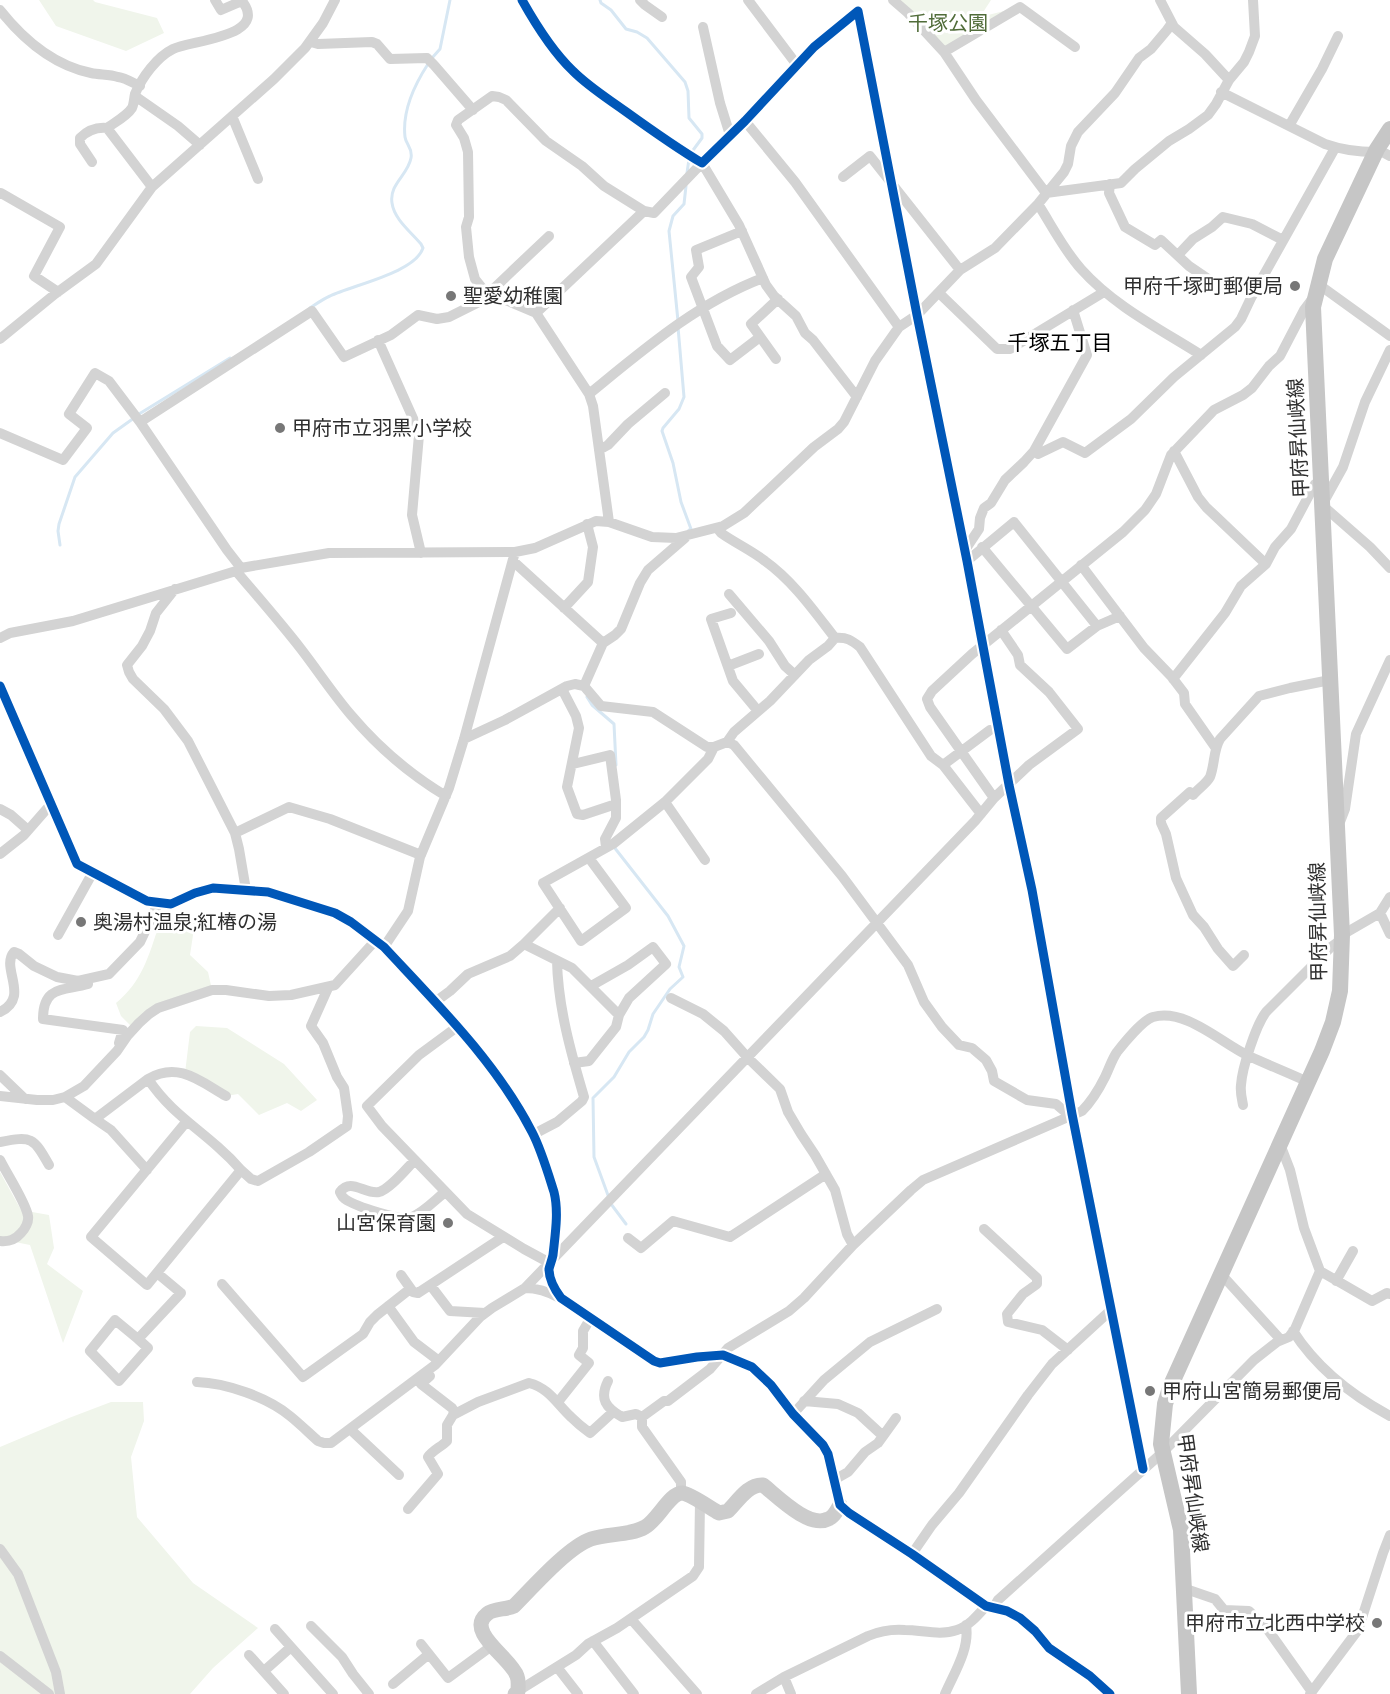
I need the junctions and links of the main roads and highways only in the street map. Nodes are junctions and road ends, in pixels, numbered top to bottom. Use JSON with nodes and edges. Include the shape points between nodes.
{"nodes":[{"id":1,"x":1390,"y":129,"type":"edge"},
{"id":2,"x":1381,"y":152,"type":"edge"},
{"id":3,"x":1189,"y":1694,"type":"edge"}],
"edges":[{"from":1,"to":2,"type":"main road","name":"甲府昇仙峡線"},
{"from":2,"to":3,"type":"main road","name":"甲府昇仙峡線","via":[[1325,259],[1313,307],[1342,937],[1340,991],[1308,1082],[1165,1404],[1161,1444],[1181,1530]]}]}
